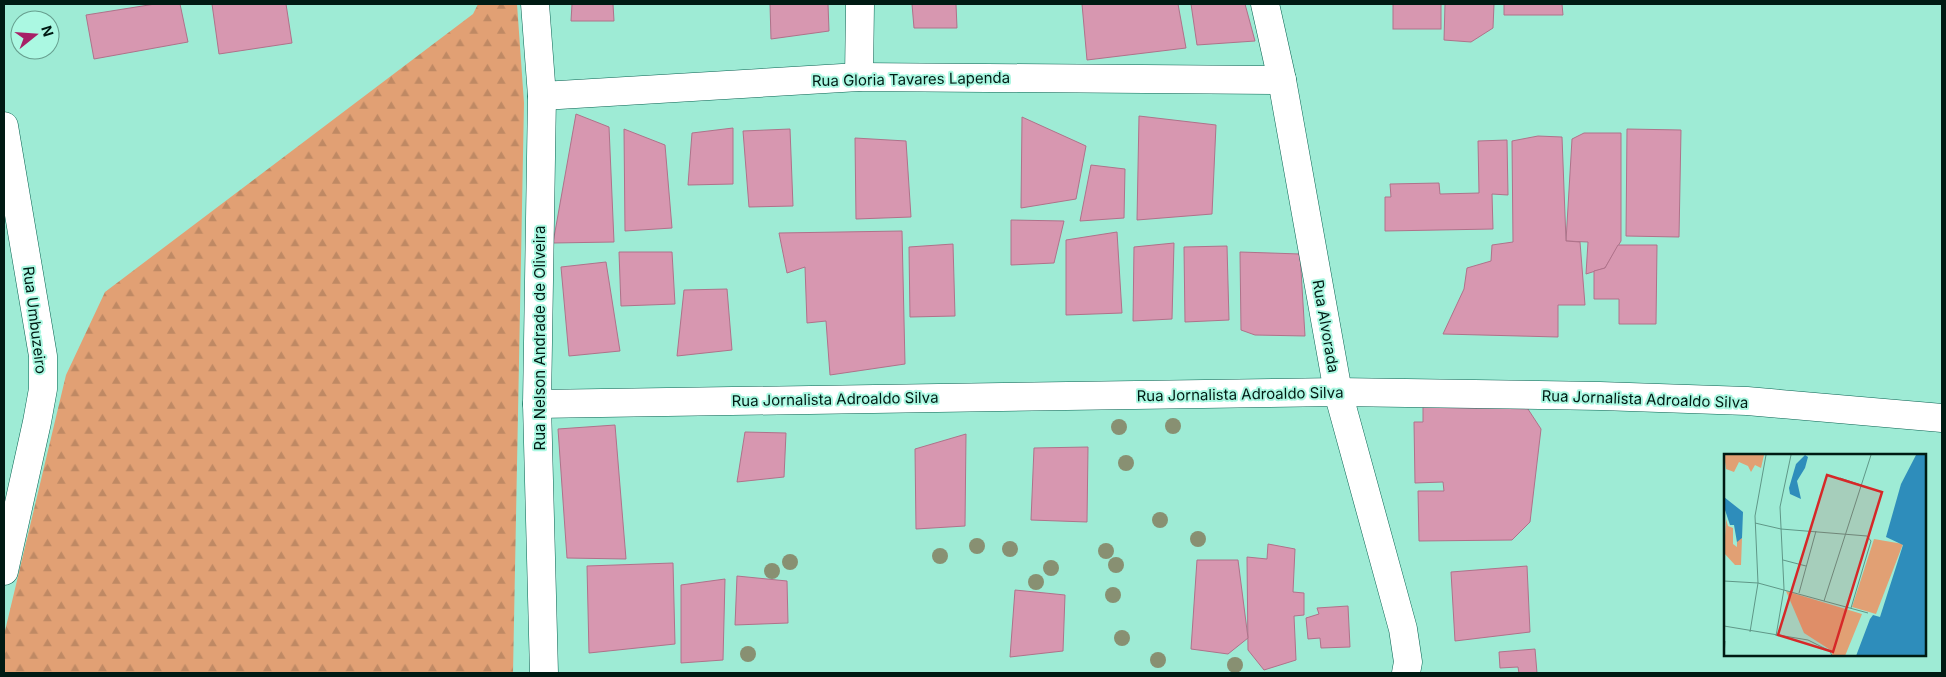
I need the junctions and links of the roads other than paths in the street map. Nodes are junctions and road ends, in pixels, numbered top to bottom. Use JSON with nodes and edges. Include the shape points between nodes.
{"nodes":[{"id":1,"x":535,"y":4,"type":"edge"},
{"id":2,"x":860,"y":4,"type":"edge"},
{"id":3,"x":1265,"y":4,"type":"edge"},
{"id":4,"x":859,"y":77,"type":"junction"},
{"id":5,"x":1282,"y":80,"type":"junction"},
{"id":6,"x":542,"y":96,"type":"junction"},
{"id":7,"x":4,"y":126,"type":"edge"},
{"id":8,"x":1338,"y":392,"type":"junction"},
{"id":9,"x":537,"y":404,"type":"junction"},
{"id":10,"x":1942,"y":418,"type":"edge"},
{"id":11,"x":4,"y":571,"type":"edge"},
{"id":12,"x":544,"y":673,"type":"edge"},
{"id":13,"x":1406,"y":673,"type":"edge"}],
"edges":[{"from":1,"to":6,"type":"street","name":"Rua Nelson Andrade de Oliveira"},
{"from":2,"to":4,"type":"street"},
{"from":3,"to":5,"type":"street","name":"Rua Alvorada"},
{"from":4,"to":5,"type":"street","name":"Rua Gloria Tavares Lapenda"},
{"from":4,"to":6,"type":"street","name":"Rua Gloria Tavares Lapenda"},
{"from":5,"to":8,"type":"street","name":"Rua Alvorada"},
{"from":6,"to":9,"type":"street","name":"Rua Nelson Andrade de Oliveira"},
{"from":7,"to":11,"type":"street","name":"Rua Umbuzeiro","via":[[37,315],[43,389]]},
{"from":8,"to":9,"type":"street","name":"Rua Jornalista Adroaldo Silva"},
{"from":8,"to":10,"type":"street","name":"Rua Jornalista Adroaldo Silva","via":[[1747,401]]},
{"from":8,"to":13,"type":"street","name":"Rua Alvorada","via":[[1402,629],[1408,662]]},
{"from":9,"to":12,"type":"street","name":"Rua Nelson Andrade de Oliveira"}]}
